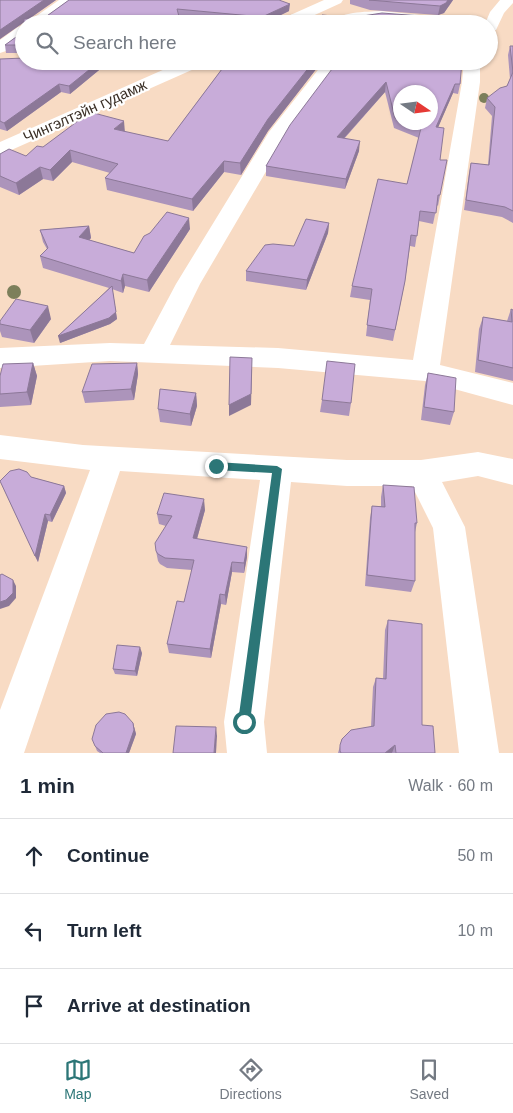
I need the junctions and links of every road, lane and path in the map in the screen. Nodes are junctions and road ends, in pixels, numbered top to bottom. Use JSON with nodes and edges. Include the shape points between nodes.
{"nodes":[{"id":1,"x":69,"y":0,"type":"edge"},
{"id":2,"x":336,"y":0,"type":"edge"},
{"id":3,"x":508,"y":0,"type":"edge"},
{"id":4,"x":46,"y":15,"type":"edge"},
{"id":5,"x":302,"y":15,"type":"edge"},
{"id":6,"x":497,"y":15,"type":"edge"},
{"id":7,"x":15,"y":37,"type":"edge"},
{"id":8,"x":0,"y":48,"type":"edge"},
{"id":9,"x":177,"y":70,"type":"edge"},
{"id":10,"x":327,"y":70,"type":"edge"},
{"id":11,"x":472,"y":70,"type":"edge"},
{"id":12,"x":0,"y":149,"type":"edge"},
{"id":13,"x":152,"y":352,"type":"junction"},
{"id":14,"x":0,"y":358,"type":"edge"},
{"id":15,"x":425,"y":371,"type":"junction"},
{"id":16,"x":513,"y":394,"type":"edge"},
{"id":17,"x":0,"y":448,"type":"edge"},
{"id":18,"x":109,"y":458,"type":"junction"},
{"id":19,"x":277,"y":469,"type":"junction"},
{"id":20,"x":513,"y":472,"type":"edge"},
{"id":21,"x":422,"y":473,"type":"junction"},
{"id":22,"x":4,"y":753,"type":"edge"},
{"id":23,"x":247,"y":753,"type":"edge"},
{"id":24,"x":479,"y":753,"type":"edge"}],
"edges":[{"from":1,"to":4,"type":"street"},
{"from":2,"to":5,"type":"street"},
{"from":3,"to":6,"type":"street"},
{"from":7,"to":8,"type":"street"},
{"from":9,"to":12,"type":"street","name":"Чингэлтэйн гудамж"},
{"from":10,"to":13,"type":"street","via":[[279,132],[188,284]]},
{"from":11,"to":15,"type":"street"},
{"from":13,"to":14,"type":"street"},
{"from":13,"to":15,"type":"street","via":[[278,358]]},
{"from":15,"to":16,"type":"street"},
{"from":17,"to":18,"type":"street"},
{"from":18,"to":19,"type":"street"},
{"from":18,"to":22,"type":"street"},
{"from":19,"to":21,"type":"street"},
{"from":19,"to":23,"type":"street","via":[[244,722]]},
{"from":20,"to":21,"type":"street","via":[[478,464]]},
{"from":21,"to":24,"type":"street","via":[[449,527]]}]}
